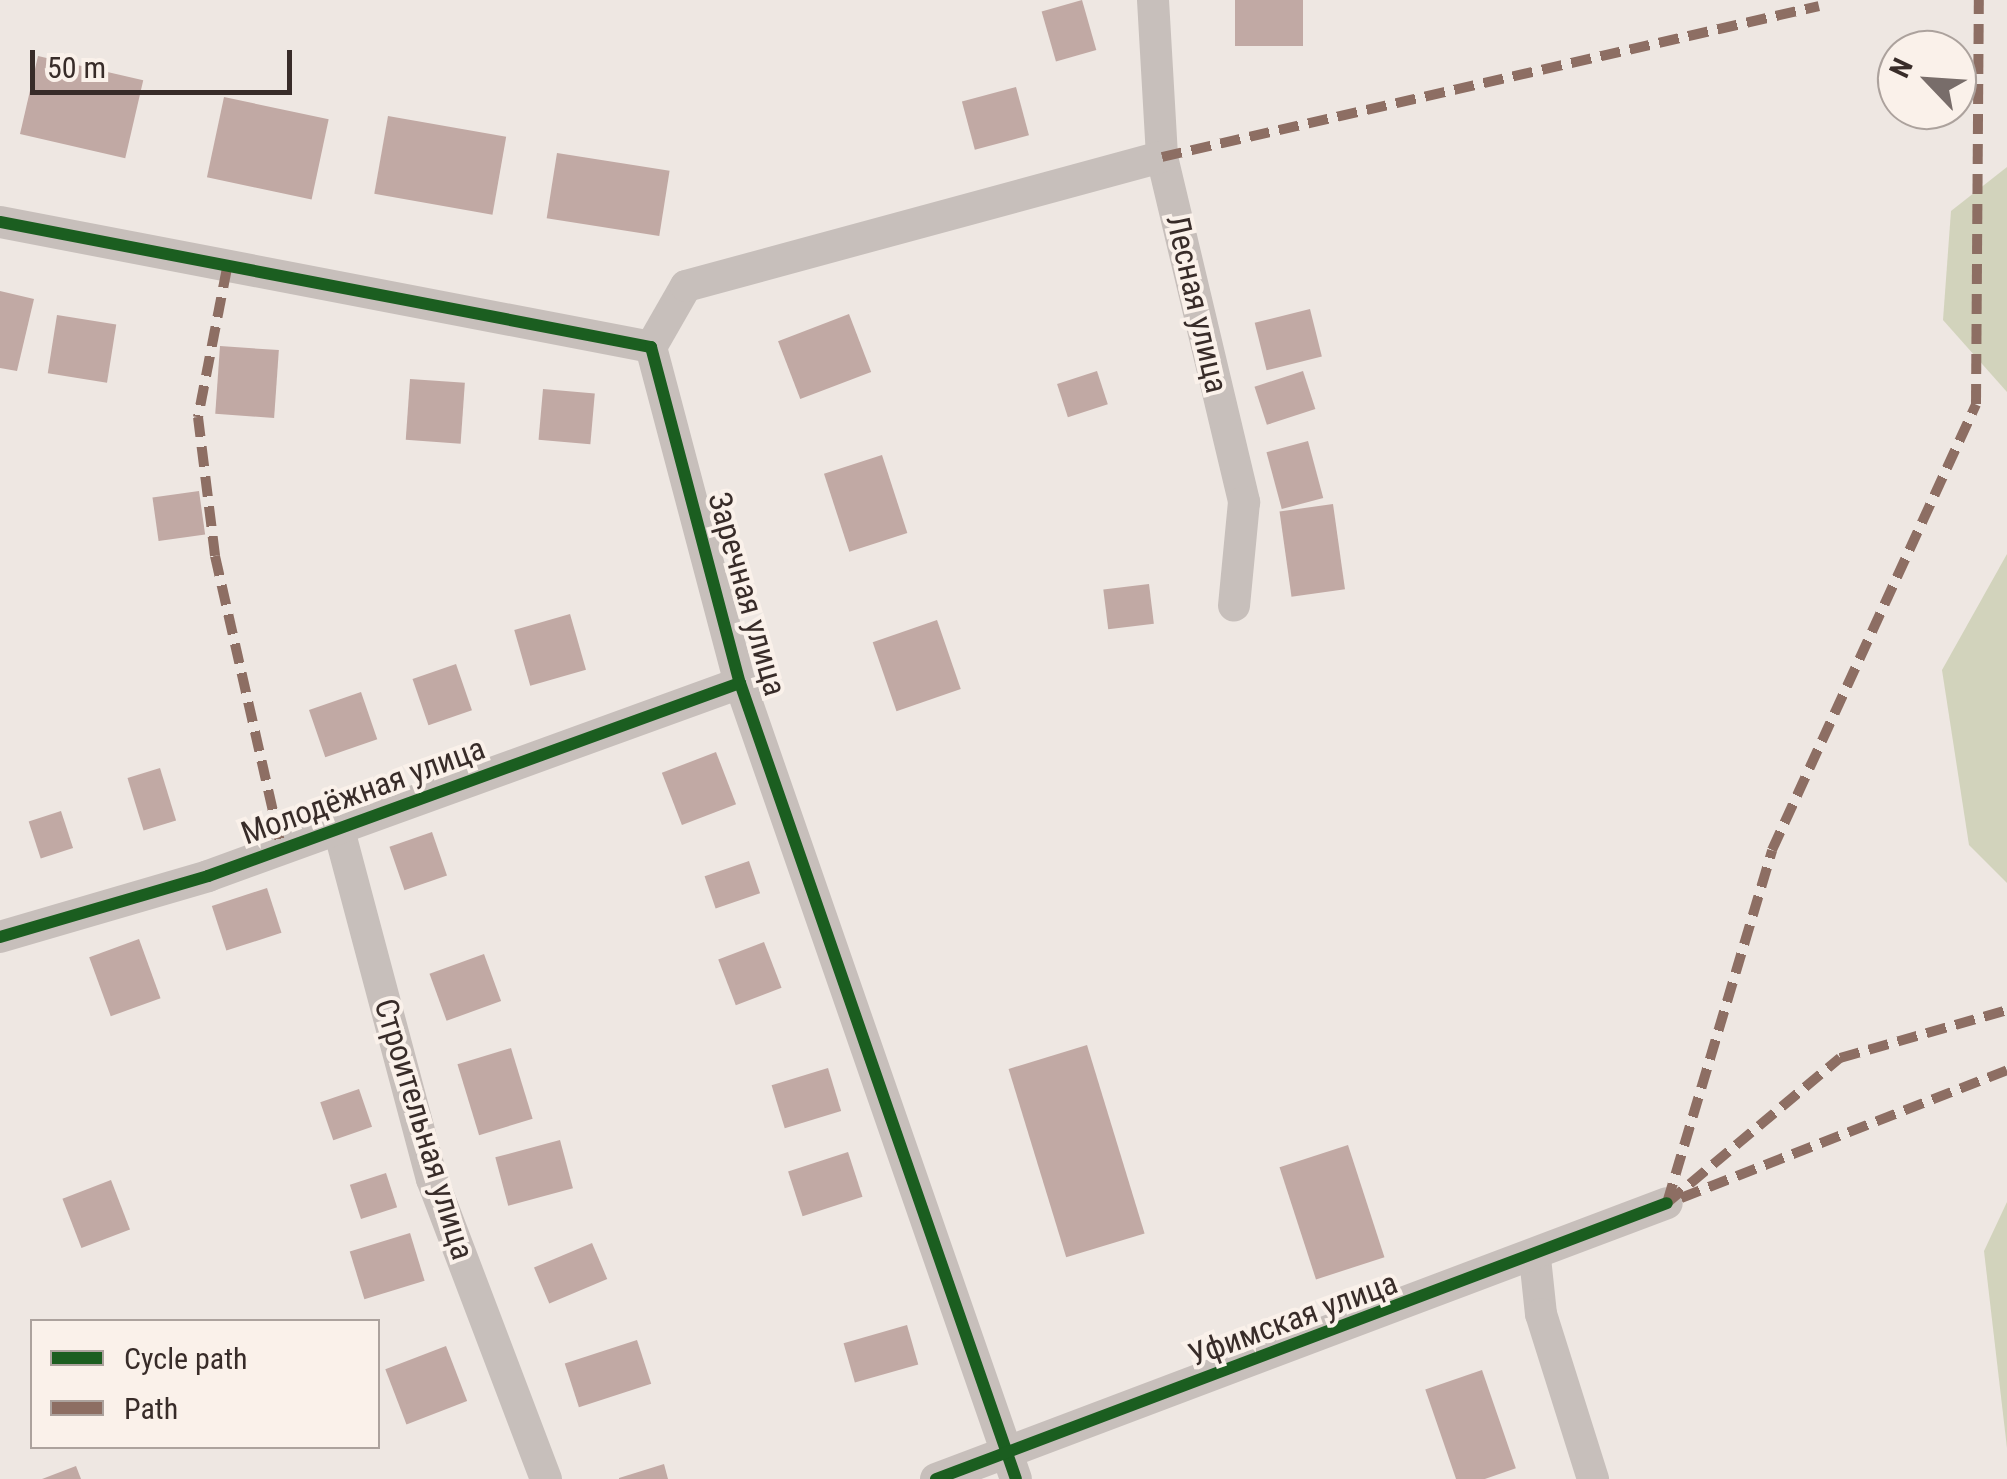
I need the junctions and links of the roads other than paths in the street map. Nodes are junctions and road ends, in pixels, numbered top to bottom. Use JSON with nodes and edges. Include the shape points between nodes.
{"nodes":[{"id":1,"x":1153,"y":0,"type":"edge"},
{"id":2,"x":1162,"y":157,"type":"junction"},
{"id":3,"x":0,"y":222,"type":"edge"},
{"id":4,"x":651,"y":347,"type":"junction"},
{"id":5,"x":1234,"y":606,"type":"dead end"},
{"id":6,"x":740,"y":683,"type":"junction"},
{"id":7,"x":339,"y":830,"type":"junction"},
{"id":8,"x":0,"y":937,"type":"edge"},
{"id":9,"x":1667,"y":1203,"type":"dead end"},
{"id":10,"x":1535,"y":1258,"type":"junction"},
{"id":11,"x":1012,"y":1466,"type":"edge"},
{"id":12,"x":546,"y":1479,"type":"edge"},
{"id":13,"x":936,"y":1479,"type":"edge"},
{"id":14,"x":1592,"y":1479,"type":"edge"}],
"edges":[{"from":1,"to":2,"type":"street","name":"Лесная улица"},
{"from":2,"to":4,"type":"street","via":[[686,286]]},
{"from":2,"to":5,"type":"street","name":"Лесная улица","via":[[1244,502]]},
{"from":3,"to":4,"type":"street"},
{"from":4,"to":6,"type":"street","name":"Заречная улица"},
{"from":6,"to":7,"type":"street","name":"Молодёжная улица"},
{"from":6,"to":11,"type":"street","name":"Заречная улица"},
{"from":7,"to":8,"type":"street","name":"Молодёжная улица"},
{"from":7,"to":12,"type":"street","name":"Строительная улица","via":[[432,1179]]},
{"from":9,"to":10,"type":"street","name":"Уфимская улица"},
{"from":10,"to":11,"type":"street","name":"Уфимская улица"},
{"from":10,"to":14,"type":"street","via":[[1542,1314]]},
{"from":11,"to":13,"type":"street","name":"Уфимская улица"}]}
